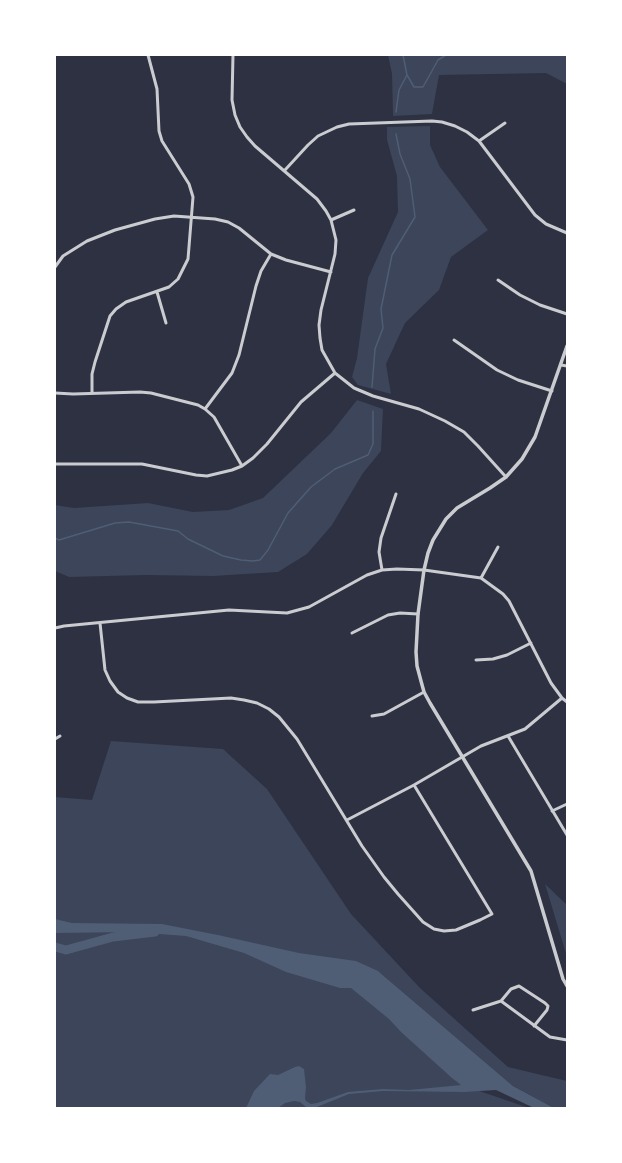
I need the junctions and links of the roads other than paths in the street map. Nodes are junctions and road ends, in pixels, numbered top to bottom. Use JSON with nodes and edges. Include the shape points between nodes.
{"nodes":[{"id":1,"x":148,"y":55,"type":"edge"},
{"id":2,"x":233,"y":55,"type":"edge"},
{"id":3,"x":505,"y":123,"type":"dead end"},
{"id":4,"x":478,"y":141,"type":"junction"},
{"id":5,"x":285,"y":170,"type":"junction"},
{"id":6,"x":354,"y":210,"type":"dead end"},
{"id":7,"x":192,"y":217,"type":"junction"},
{"id":8,"x":332,"y":220,"type":"junction"},
{"id":9,"x":567,"y":233,"type":"edge"},
{"id":10,"x":271,"y":254,"type":"junction"},
{"id":11,"x":55,"y":267,"type":"edge"},
{"id":12,"x":331,"y":272,"type":"junction"},
{"id":13,"x":498,"y":280,"type":"dead end"},
{"id":14,"x":157,"y":292,"type":"junction"},
{"id":15,"x":567,"y":314,"type":"edge"},
{"id":16,"x":166,"y":323,"type":"dead end"},
{"id":17,"x":454,"y":340,"type":"dead end"},
{"id":18,"x":567,"y":346,"type":"edge"},
{"id":19,"x":561,"y":365,"type":"junction"},
{"id":20,"x":567,"y":366,"type":"edge"},
{"id":21,"x":335,"y":373,"type":"junction"},
{"id":22,"x":552,"y":391,"type":"junction"},
{"id":23,"x":55,"y":393,"type":"edge"},
{"id":24,"x":92,"y":393,"type":"junction"},
{"id":25,"x":205,"y":409,"type":"junction"},
{"id":26,"x":55,"y":464,"type":"edge"},
{"id":27,"x":242,"y":466,"type":"junction"},
{"id":28,"x":506,"y":477,"type":"junction"},
{"id":29,"x":396,"y":494,"type":"dead end"},
{"id":30,"x":498,"y":547,"type":"dead end"},
{"id":31,"x":382,"y":570,"type":"junction"},
{"id":32,"x":424,"y":570,"type":"junction"},
{"id":33,"x":481,"y":578,"type":"junction"},
{"id":34,"x":418,"y":614,"type":"junction"},
{"id":35,"x":100,"y":623,"type":"junction"},
{"id":36,"x":55,"y":628,"type":"edge"},
{"id":37,"x":352,"y":634,"type":"dead end"},
{"id":38,"x":531,"y":643,"type":"junction"},
{"id":39,"x":476,"y":660,"type":"dead end"},
{"id":40,"x":424,"y":692,"type":"junction"},
{"id":41,"x":562,"y":698,"type":"junction"},
{"id":42,"x":567,"y":702,"type":"edge"},
{"id":43,"x":372,"y":716,"type":"dead end"},
{"id":44,"x":60,"y":736,"type":"dead end"},
{"id":45,"x":508,"y":736,"type":"junction"},
{"id":46,"x":55,"y":739,"type":"edge"},
{"id":47,"x":462,"y":756,"type":"junction"},
{"id":48,"x":414,"y":785,"type":"junction"},
{"id":49,"x":567,"y":804,"type":"edge"},
{"id":50,"x":552,"y":811,"type":"junction"},
{"id":51,"x":347,"y":820,"type":"junction"},
{"id":52,"x":567,"y":835,"type":"edge"},
{"id":53,"x":567,"y":986,"type":"edge"},
{"id":54,"x":501,"y":1001,"type":"junction"},
{"id":55,"x":473,"y":1010,"type":"dead end"},
{"id":56,"x":534,"y":1026,"type":"junction"},
{"id":57,"x":567,"y":1040,"type":"edge"}],
"edges":[{"from":1,"to":7,"type":"street","via":[[157,89],[162,141],[192,190]]},
{"from":2,"to":5,"type":"street","via":[[232,100],[240,127],[255,146]]},
{"from":3,"to":4,"type":"street"},
{"from":4,"to":5,"type":"street","via":[[455,126],[432,121],[349,124],[318,136]]},
{"from":4,"to":9,"type":"street","via":[[535,215],[546,224]]},
{"from":5,"to":8,"type":"street","via":[[317,199]]},
{"from":6,"to":8,"type":"street"},
{"from":7,"to":10,"type":"street","via":[[228,222]]},
{"from":7,"to":11,"type":"street","via":[[155,219],[115,230],[87,241],[62,256]]},
{"from":7,"to":14,"type":"street","via":[[188,259],[184,269],[174,283]]},
{"from":8,"to":12,"type":"street","via":[[336,240]]},
{"from":10,"to":12,"type":"street"},
{"from":10,"to":25,"type":"street","via":[[256,286],[232,373]]},
{"from":12,"to":21,"type":"street","via":[[319,325],[322,350]]},
{"from":13,"to":15,"type":"street","via":[[540,305]]},
{"from":14,"to":16,"type":"street"},
{"from":14,"to":24,"type":"street","via":[[126,302],[110,316],[92,374]]},
{"from":17,"to":22,"type":"street","via":[[497,370]]},
{"from":18,"to":19,"type":"street"},
{"from":19,"to":20,"type":"street"},
{"from":19,"to":22,"type":"street"},
{"from":21,"to":27,"type":"street","via":[[301,402],[267,444]]},
{"from":21,"to":28,"type":"street","via":[[354,388],[419,409],[464,432]]},
{"from":22,"to":28,"type":"street","via":[[529,449]]},
{"from":23,"to":24,"type":"street"},
{"from":24,"to":25,"type":"street","via":[[151,393]]},
{"from":25,"to":27,"type":"street","via":[[214,417]]},
{"from":26,"to":27,"type":"street","via":[[142,464],[207,476]]},
{"from":28,"to":32,"type":"street","via":[[457,508],[446,519],[433,540]]},
{"from":29,"to":31,"type":"street","via":[[381,538],[379,552]]},
{"from":30,"to":33,"type":"street"},
{"from":31,"to":32,"type":"street"},
{"from":31,"to":35,"type":"street","via":[[355,580],[308,607],[287,613],[229,610]]},
{"from":32,"to":33,"type":"street"},
{"from":32,"to":34,"type":"street"},
{"from":33,"to":38,"type":"street","via":[[509,601]]},
{"from":34,"to":37,"type":"street","via":[[388,615]]},
{"from":34,"to":40,"type":"street","via":[[417,666]]},
{"from":35,"to":36,"type":"street"},
{"from":35,"to":51,"type":"street","via":[[105,670],[118,692],[138,702],[231,698],[257,703],[269,709],[298,739]]},
{"from":38,"to":39,"type":"street","via":[[507,655]]},
{"from":38,"to":41,"type":"street"},
{"from":40,"to":43,"type":"street","via":[[384,714]]},
{"from":40,"to":47,"type":"street"},
{"from":41,"to":42,"type":"street"},
{"from":41,"to":45,"type":"street","via":[[525,729]]},
{"from":44,"to":46,"type":"street"},
{"from":45,"to":47,"type":"street"},
{"from":45,"to":50,"type":"street"},
{"from":47,"to":48,"type":"street"},
{"from":47,"to":53,"type":"street","via":[[531,870]]},
{"from":48,"to":51,"type":"street"},
{"from":48,"to":51,"type":"street","via":[[492,914],[456,930],[434,929],[424,922],[384,876]]},
{"from":49,"to":50,"type":"street"},
{"from":50,"to":52,"type":"street"},
{"from":54,"to":55,"type":"street"},
{"from":54,"to":56,"type":"street"},
{"from":54,"to":56,"type":"street","via":[[511,989],[519,986],[545,1003],[548,1006]]},
{"from":56,"to":57,"type":"street","via":[[550,1037]]}]}
